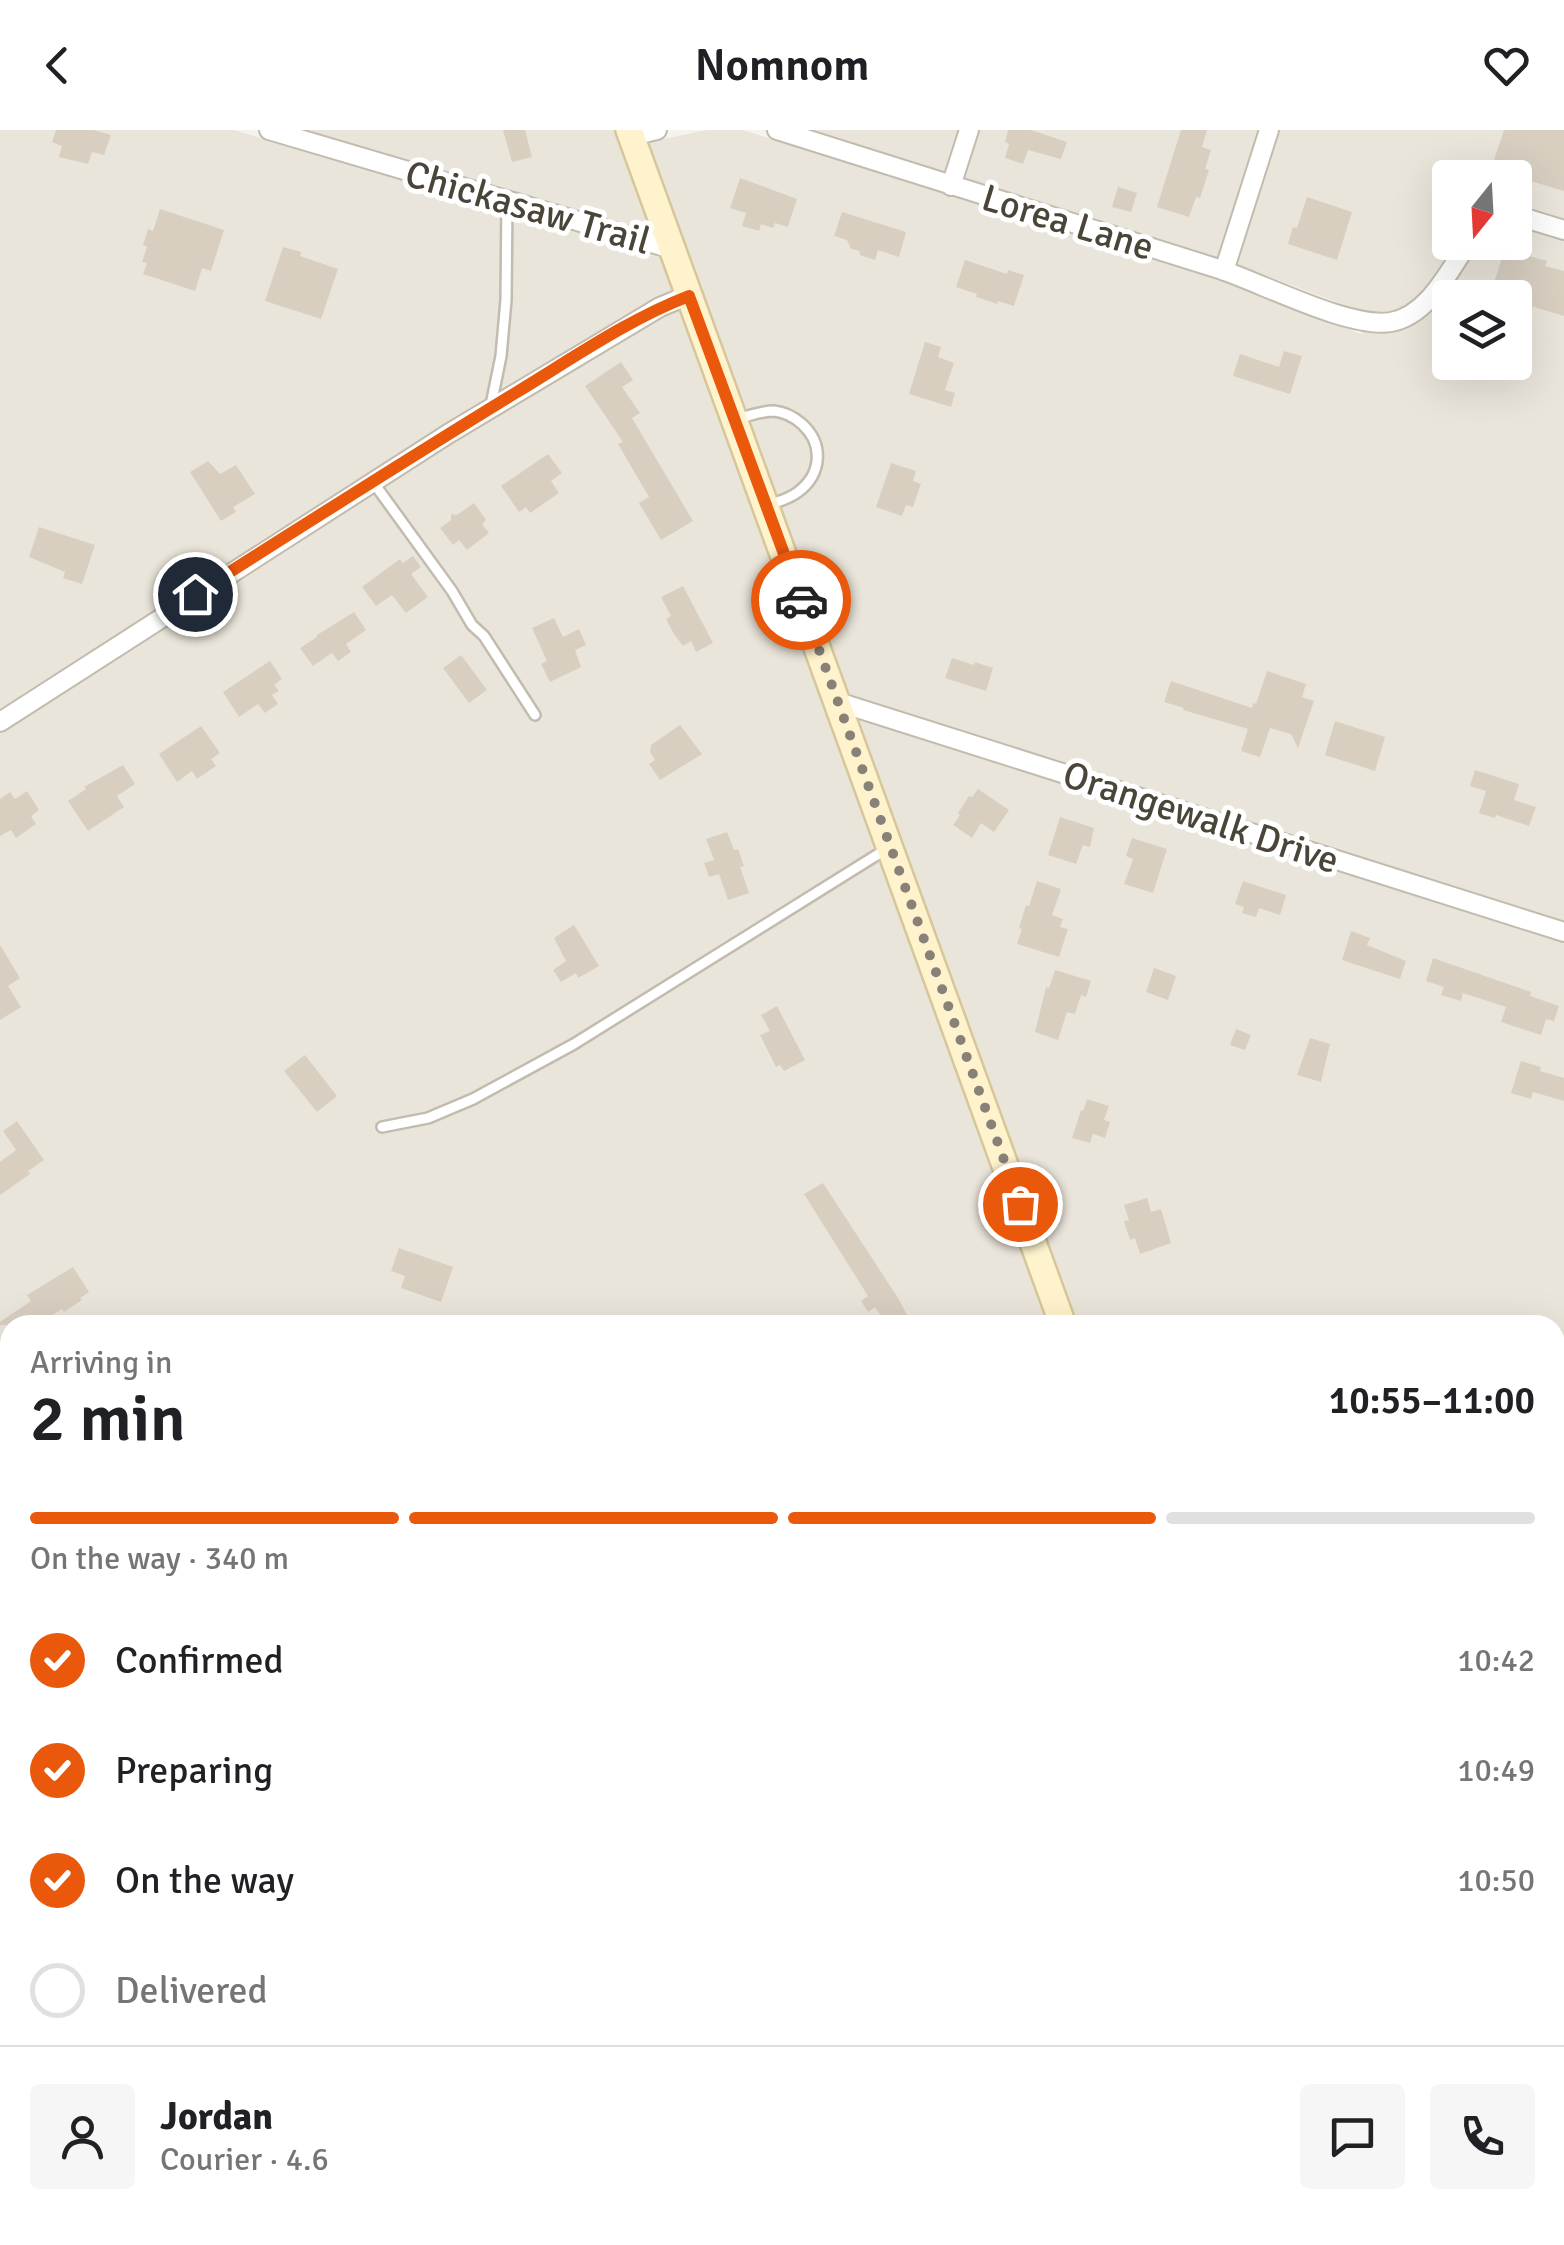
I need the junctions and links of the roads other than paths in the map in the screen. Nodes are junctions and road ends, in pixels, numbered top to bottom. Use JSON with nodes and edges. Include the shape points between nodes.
{"nodes":[{"id":1,"x":269,"y":130,"type":"edge"},
{"id":2,"x":658,"y":130,"type":"edge"},
{"id":3,"x":777,"y":130,"type":"edge"},
{"id":4,"x":968,"y":130,"type":"edge"},
{"id":5,"x":1270,"y":130,"type":"edge"},
{"id":6,"x":630,"y":133,"type":"edge"},
{"id":7,"x":950,"y":186,"type":"junction"},
{"id":8,"x":506,"y":200,"type":"junction"},
{"id":9,"x":1532,"y":220,"type":"edge"},
{"id":10,"x":1564,"y":230,"type":"edge"},
{"id":11,"x":672,"y":249,"type":"junction"},
{"id":12,"x":1457,"y":260,"type":"edge"},
{"id":13,"x":1224,"y":271,"type":"junction"},
{"id":14,"x":689,"y":296,"type":"junction"},
{"id":15,"x":491,"y":408,"type":"junction"},
{"id":16,"x":734,"y":420,"type":"junction"},
{"id":17,"x":372,"y":482,"type":"junction"},
{"id":18,"x":766,"y":506,"type":"junction"},
{"id":19,"x":838,"y":702,"type":"junction"},
{"id":20,"x":535,"y":715,"type":"dead end"},
{"id":21,"x":0,"y":722,"type":"edge"},
{"id":22,"x":890,"y":846,"type":"junction"},
{"id":23,"x":1564,"y":932,"type":"edge"},
{"id":24,"x":382,"y":1127,"type":"dead end"},
{"id":25,"x":1059,"y":1315,"type":"edge"}],
"edges":[{"from":1,"to":8,"type":"street","name":"Chickasaw Trail"},
{"from":2,"to":6,"type":"street"},
{"from":3,"to":7,"type":"street","name":"Lorea Lane"},
{"from":4,"to":7,"type":"street"},
{"from":5,"to":13,"type":"street"},
{"from":6,"to":11,"type":"main road"},
{"from":7,"to":13,"type":"street","name":"Lorea Lane"},
{"from":8,"to":11,"type":"street","name":"Chickasaw Trail"},
{"from":8,"to":15,"type":"lane","via":[[506,300]]},
{"from":9,"to":10,"type":"street"},
{"from":11,"to":14,"type":"main road"},
{"from":12,"to":13,"type":"street","name":"Lorea Lane","via":[[1435,294],[1393,322],[1356,321]]},
{"from":14,"to":15,"type":"street"},
{"from":14,"to":16,"type":"main road"},
{"from":15,"to":17,"type":"street"},
{"from":16,"to":18,"type":"main road"},
{"from":16,"to":18,"type":"lane","via":[[787,414],[817,444],[818,464],[801,490]]},
{"from":17,"to":20,"type":"lane"},
{"from":17,"to":21,"type":"street"},
{"from":18,"to":19,"type":"main road"},
{"from":19,"to":22,"type":"main road"},
{"from":19,"to":23,"type":"street","name":"Orangewalk Drive"},
{"from":22,"to":24,"type":"lane","via":[[574,1044],[473,1099]]},
{"from":22,"to":25,"type":"main road"}]}
